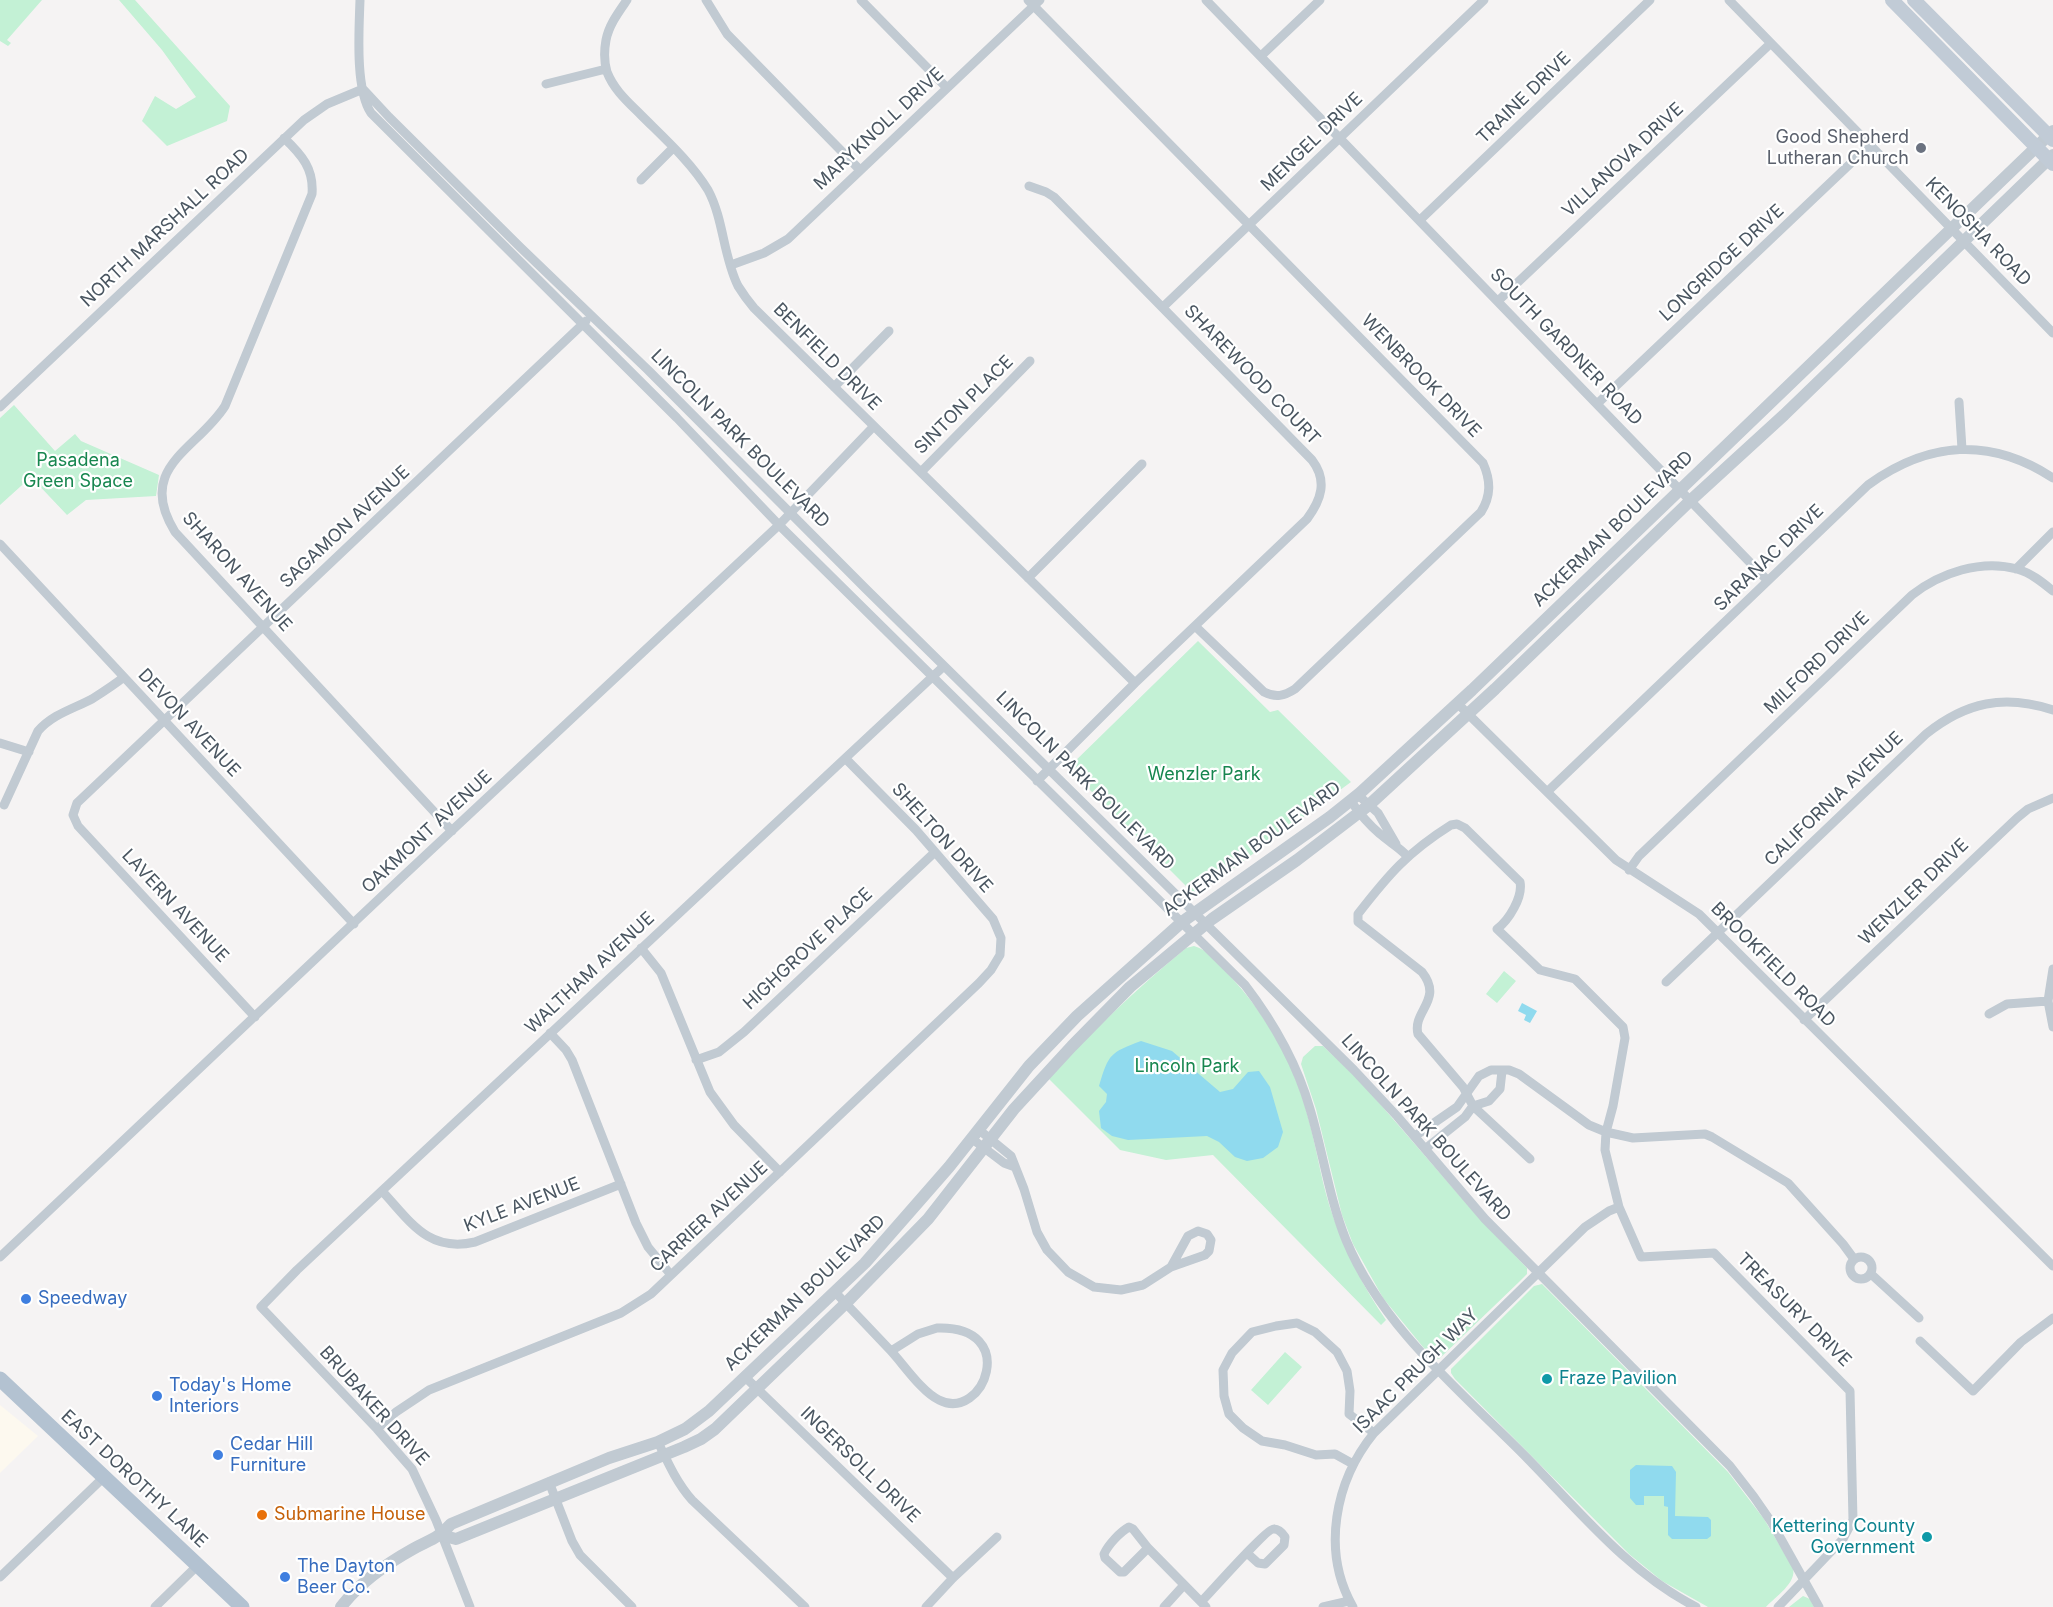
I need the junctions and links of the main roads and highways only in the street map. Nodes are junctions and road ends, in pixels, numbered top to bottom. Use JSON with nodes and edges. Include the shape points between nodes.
{"nodes":[{"id":1,"x":1892,"y":0,"type":"edge"},
{"id":2,"x":1914,"y":0,"type":"edge"},
{"id":3,"x":2052,"y":136,"type":"edge"},
{"id":4,"x":2052,"y":159,"type":"edge"},
{"id":5,"x":0,"y":1379,"type":"edge"},
{"id":6,"x":242,"y":1607,"type":"edge"}],
"edges":[{"from":1,"to":4,"type":"main road"},
{"from":2,"to":3,"type":"main road"},
{"from":5,"to":6,"type":"main road","name":"EAST DOROTHY LANE"}]}
